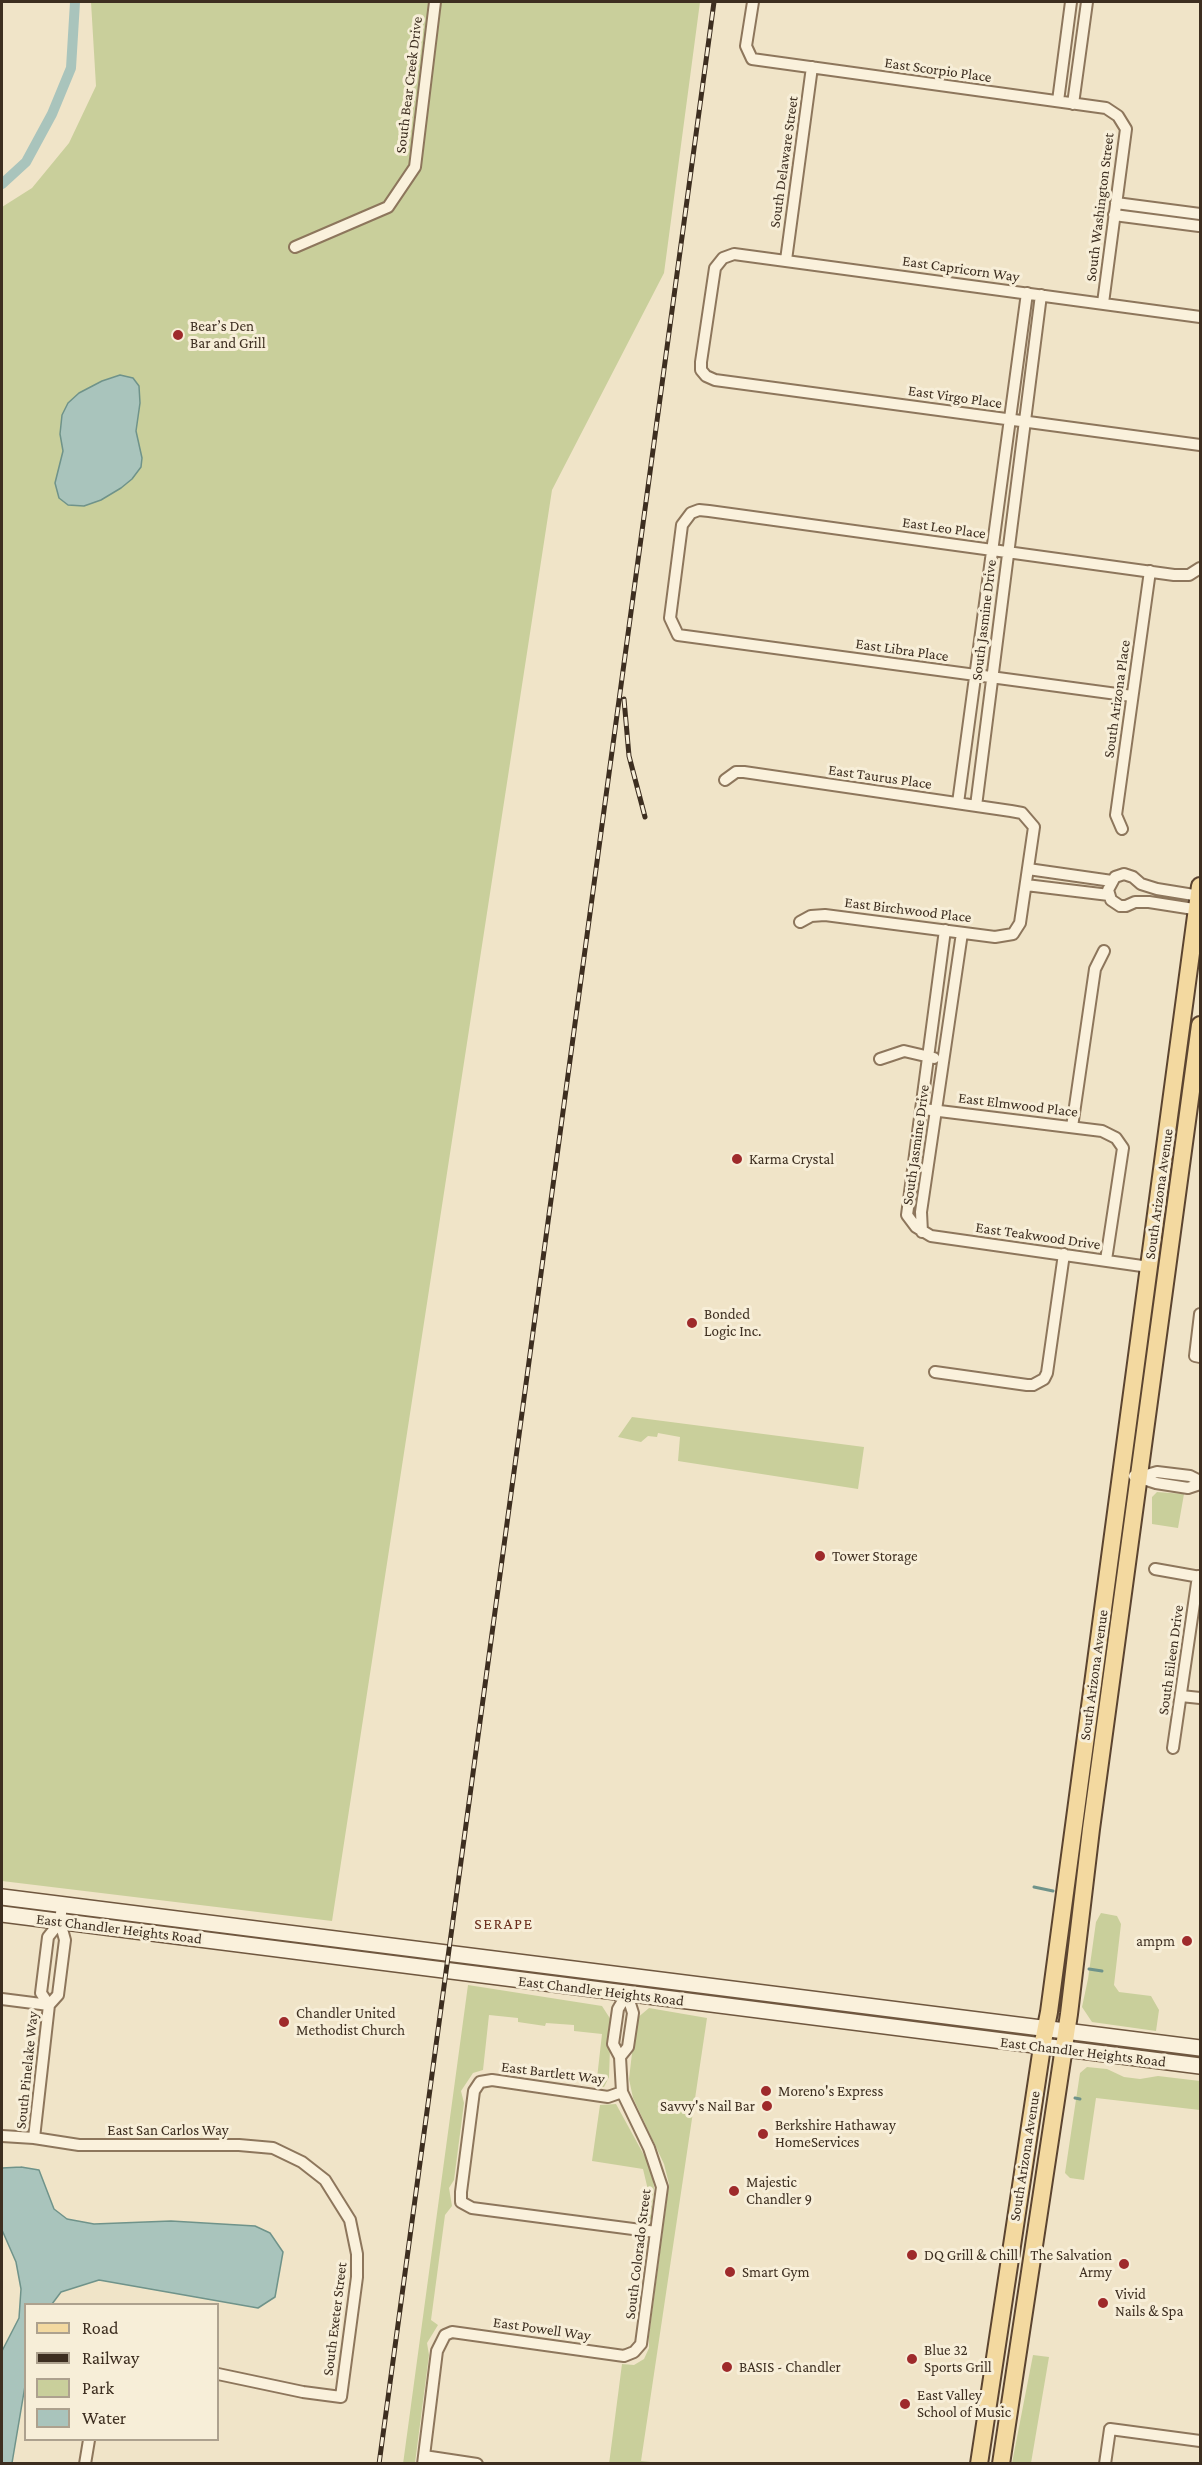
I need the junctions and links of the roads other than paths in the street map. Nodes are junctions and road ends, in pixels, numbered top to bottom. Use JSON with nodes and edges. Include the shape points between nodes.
{"nodes":[{"id":1,"x":435,"y":2,"type":"edge"},
{"id":2,"x":753,"y":2,"type":"edge"},
{"id":3,"x":1071,"y":2,"type":"edge"},
{"id":4,"x":1087,"y":2,"type":"edge"},
{"id":5,"x":812,"y":67,"type":"junction"},
{"id":6,"x":1058,"y":101,"type":"junction"},
{"id":7,"x":1073,"y":104,"type":"junction"},
{"id":8,"x":1118,"y":116,"type":"joint"},
{"id":9,"x":1116,"y":203,"type":"junction"},
{"id":10,"x":1114,"y":215,"type":"junction"},
{"id":11,"x":1200,"y":221,"type":"edge"},
{"id":12,"x":295,"y":247,"type":"dead end"},
{"id":13,"x":786,"y":260,"type":"junction"},
{"id":14,"x":1027,"y":293,"type":"junction"},
{"id":15,"x":1041,"y":295,"type":"junction"},
{"id":16,"x":1103,"y":303,"type":"junction"},
{"id":17,"x":1200,"y":317,"type":"edge"},
{"id":18,"x":706,"y":376,"type":"joint"},
{"id":19,"x":1010,"y":420,"type":"junction"},
{"id":20,"x":1024,"y":422,"type":"junction"},
{"id":21,"x":1200,"y":445,"type":"edge"},
{"id":22,"x":992,"y":550,"type":"junction"},
{"id":23,"x":1008,"y":552,"type":"junction"},
{"id":24,"x":1199,"y":570,"type":"edge"},
{"id":25,"x":1150,"y":572,"type":"junction"},
{"id":26,"x":672,"y":627,"type":"joint"},
{"id":27,"x":975,"y":675,"type":"junction"},
{"id":28,"x":992,"y":677,"type":"junction"},
{"id":29,"x":1132,"y":696,"type":"junction"},
{"id":30,"x":725,"y":780,"type":"dead end"},
{"id":31,"x":958,"y":803,"type":"junction"},
{"id":32,"x":976,"y":806,"type":"junction"},
{"id":33,"x":1122,"y":829,"type":"dead end"},
{"id":34,"x":1028,"y":870,"type":"junction"},
{"id":35,"x":1112,"y":881,"type":"junction"},
{"id":36,"x":1026,"y":885,"type":"junction"},
{"id":37,"x":1109,"y":895,"type":"junction"},
{"id":38,"x":1200,"y":899,"type":"edge"},
{"id":39,"x":800,"y":922,"type":"dead end"},
{"id":40,"x":945,"y":930,"type":"junction"},
{"id":41,"x":962,"y":933,"type":"junction"},
{"id":42,"x":1104,"y":951,"type":"dead end"},
{"id":43,"x":1200,"y":1025,"type":"edge"},
{"id":44,"x":927,"y":1058,"type":"junction"},
{"id":45,"x":943,"y":1058,"type":"junction"},
{"id":46,"x":879,"y":1059,"type":"dead end"},
{"id":47,"x":923,"y":1109,"type":"junction"},
{"id":48,"x":935,"y":1110,"type":"junction"},
{"id":49,"x":1072,"y":1127,"type":"junction"},
{"id":50,"x":922,"y":1232,"type":"junction"},
{"id":51,"x":1064,"y":1254,"type":"junction"},
{"id":52,"x":1106,"y":1260,"type":"junction"},
{"id":53,"x":1149,"y":1267,"type":"junction"},
{"id":54,"x":1200,"y":1314,"type":"edge"},
{"id":55,"x":1198,"y":1357,"type":"edge"},
{"id":56,"x":934,"y":1372,"type":"dead end"},
{"id":57,"x":1122,"y":1475,"type":"junction"},
{"id":58,"x":1140,"y":1477,"type":"junction"},
{"id":59,"x":1200,"y":1483,"type":"edge"},
{"id":60,"x":1155,"y":1569,"type":"dead end"},
{"id":61,"x":1199,"y":1577,"type":"edge"},
{"id":62,"x":1181,"y":1696,"type":"junction"},
{"id":63,"x":1200,"y":1698,"type":"edge"},
{"id":64,"x":1173,"y":1748,"type":"dead end"},
{"id":65,"x":1082,"y":1766,"type":"junction"},
{"id":66,"x":1100,"y":1768,"type":"junction"},
{"id":67,"x":2,"y":1897,"type":"edge"},
{"id":68,"x":62,"y":1905,"type":"junction"},
{"id":69,"x":2,"y":1914,"type":"edge"},
{"id":70,"x":60,"y":1922,"type":"junction"},
{"id":71,"x":402,"y":1948,"type":"junction"},
{"id":72,"x":400,"y":1965,"type":"junction"},
{"id":73,"x":627,"y":1994,"type":"junction"},
{"id":74,"x":2,"y":1999,"type":"edge"},
{"id":75,"x":49,"y":2005,"type":"junction"},
{"id":76,"x":1046,"y":2030,"type":"junction"},
{"id":77,"x":1066,"y":2032,"type":"junction"},
{"id":78,"x":1042,"y":2047,"type":"junction"},
{"id":79,"x":1200,"y":2048,"type":"edge"},
{"id":80,"x":1064,"y":2049,"type":"junction"},
{"id":81,"x":1200,"y":2066,"type":"edge"},
{"id":82,"x":622,"y":2092,"type":"junction"},
{"id":83,"x":2,"y":2136,"type":"edge"},
{"id":84,"x":34,"y":2138,"type":"junction"},
{"id":85,"x":325,"y":2180,"type":"joint"},
{"id":86,"x":656,"y":2232,"type":"junction"},
{"id":87,"x":634,"y":2352,"type":"joint"},
{"id":88,"x":219,"y":2374,"type":"edge"},
{"id":89,"x":89,"y":2441,"type":"edge"},
{"id":90,"x":1200,"y":2441,"type":"edge"},
{"id":91,"x":424,"y":2460,"type":"edge"},
{"id":92,"x":86,"y":2463,"type":"edge"},
{"id":93,"x":477,"y":2463,"type":"edge"},
{"id":94,"x":979,"y":2463,"type":"edge"},
{"id":95,"x":1001,"y":2463,"type":"edge"},
{"id":96,"x":1105,"y":2463,"type":"edge"}],
"edges":[{"from":1,"to":12,"type":"street","name":"South Bear Creek Drive","via":[[415,167],[388,207]]},
{"from":2,"to":5,"type":"street","name":"East Scorpio Place","via":[[746,46],[752,59]]},
{"from":3,"to":6,"type":"street"},
{"from":4,"to":7,"type":"street"},
{"from":5,"to":6,"type":"street","name":"East Scorpio Place"},
{"from":5,"to":13,"type":"street","name":"South Delaware Street"},
{"from":6,"to":7,"type":"street","name":"East Scorpio Place"},
{"from":7,"to":8,"type":"street","name":"East Scorpio Place","via":[[1106,108]]},
{"from":8,"to":9,"type":"street","name":"South Washington Street","via":[[1126,129]]},
{"from":9,"to":10,"type":"street","name":"South Washington Street"},
{"from":9,"to":11,"type":"street"},
{"from":10,"to":11,"type":"street"},
{"from":10,"to":16,"type":"street","name":"South Washington Street"},
{"from":13,"to":14,"type":"street","name":"East Capricorn Way"},
{"from":13,"to":18,"type":"street","name":"East Capricorn Way","via":[[734,254],[718,261],[700,362]]},
{"from":14,"to":15,"type":"street","name":"East Capricorn Way"},
{"from":14,"to":19,"type":"street","name":"South Jasmine Drive"},
{"from":15,"to":16,"type":"street","name":"East Capricorn Way"},
{"from":15,"to":20,"type":"street","name":"South Jasmine Drive"},
{"from":16,"to":17,"type":"street","name":"East Capricorn Way"},
{"from":18,"to":19,"type":"street","name":"East Virgo Place"},
{"from":19,"to":20,"type":"street","name":"East Virgo Place"},
{"from":19,"to":22,"type":"street","name":"South Jasmine Drive"},
{"from":20,"to":21,"type":"street","name":"East Virgo Place"},
{"from":20,"to":23,"type":"street","name":"South Jasmine Drive"},
{"from":22,"to":23,"type":"street","name":"East Leo Place"},
{"from":22,"to":26,"type":"street","name":"East Leo Place","via":[[699,510],[687,516],[682,525]]},
{"from":22,"to":27,"type":"street","name":"South Jasmine Drive"},
{"from":23,"to":25,"type":"street","name":"East Leo Place"},
{"from":23,"to":28,"type":"street","name":"South Jasmine Drive"},
{"from":24,"to":25,"type":"street","name":"East Leo Place","via":[[1189,576]]},
{"from":25,"to":29,"type":"street","name":"South Arizona Place"},
{"from":26,"to":27,"type":"street","name":"East Libra Place","via":[[678,635]]},
{"from":27,"to":28,"type":"street","name":"East Libra Place"},
{"from":27,"to":31,"type":"street","name":"South Jasmine Drive"},
{"from":28,"to":29,"type":"street","name":"East Libra Place"},
{"from":28,"to":32,"type":"street","name":"South Jasmine Drive"},
{"from":29,"to":33,"type":"street","name":"South Arizona Place","via":[[1116,815]]},
{"from":30,"to":31,"type":"street","name":"East Taurus Place","via":[[736,772],[744,772]]},
{"from":31,"to":32,"type":"street","name":"East Taurus Place"},
{"from":32,"to":34,"type":"street","name":"East Taurus Place","via":[[1022,813],[1030,820],[1034,827]]},
{"from":34,"to":35,"type":"street"},
{"from":34,"to":36,"type":"street"},
{"from":35,"to":37,"type":"street"},
{"from":35,"to":38,"type":"street","via":[[1119,875],[1128,875],[1141,884]]},
{"from":36,"to":37,"type":"street"},
{"from":36,"to":41,"type":"street","name":"East Birchwood Place","via":[[1020,923],[1013,934],[995,937]]},
{"from":37,"to":38,"type":"street","via":[[1120,906]]},
{"from":38,"to":53,"type":"main road","name":"South Arizona Avenue"},
{"from":39,"to":40,"type":"street","name":"East Birchwood Place","via":[[825,915]]},
{"from":40,"to":41,"type":"street","name":"East Birchwood Place"},
{"from":40,"to":44,"type":"street","name":"South Jasmine Drive"},
{"from":41,"to":45,"type":"street","name":"South Jasmine Drive"},
{"from":42,"to":49,"type":"street","via":[[1095,969]]},
{"from":43,"to":58,"type":"main road","name":"South Arizona Avenue"},
{"from":44,"to":45,"type":"street"},
{"from":44,"to":46,"type":"street","via":[[904,1051]]},
{"from":44,"to":47,"type":"street","name":"South Jasmine Drive"},
{"from":45,"to":48,"type":"street","name":"South Jasmine Drive"},
{"from":47,"to":48,"type":"street","name":"East Elmwood Place"},
{"from":47,"to":50,"type":"street","name":"South Jasmine Drive","via":[[907,1215]]},
{"from":48,"to":49,"type":"street","name":"East Elmwood Place"},
{"from":48,"to":50,"type":"street","name":"South Jasmine Drive","via":[[921,1212]]},
{"from":49,"to":52,"type":"street","name":"East Elmwood Place","via":[[1109,1134],[1123,1148]]},
{"from":50,"to":51,"type":"street","name":"East Teakwood Drive"},
{"from":51,"to":52,"type":"street","name":"East Teakwood Drive"},
{"from":51,"to":56,"type":"street","via":[[1047,1373],[1039,1383],[1027,1385]]},
{"from":52,"to":53,"type":"street","name":"East Teakwood Drive"},
{"from":53,"to":57,"type":"main road","name":"South Arizona Avenue"},
{"from":54,"to":55,"type":"street"},
{"from":57,"to":58,"type":"street"},
{"from":57,"to":65,"type":"main road","name":"South Arizona Avenue"},
{"from":58,"to":59,"type":"street","via":[[1188,1488]]},
{"from":58,"to":66,"type":"main road","name":"South Arizona Avenue"},
{"from":60,"to":61,"type":"street"},
{"from":61,"to":62,"type":"street","name":"South Eileen Drive"},
{"from":62,"to":63,"type":"street"},
{"from":62,"to":64,"type":"street","name":"South Eileen Drive"},
{"from":65,"to":66,"type":"main road"},
{"from":65,"to":76,"type":"main road","name":"South Arizona Avenue"},
{"from":66,"to":77,"type":"main road","name":"South Arizona Avenue"},
{"from":67,"to":68,"type":"main road","name":"East Chandler Heights Road"},
{"from":68,"to":70,"type":"street","name":"South Pinelake Way"},
{"from":68,"to":71,"type":"main road","name":"East Chandler Heights Road"},
{"from":69,"to":70,"type":"main road","name":"East Chandler Heights Road"},
{"from":70,"to":72,"type":"main road","name":"East Chandler Heights Road"},
{"from":70,"to":75,"type":"street","name":"South Pinelake Way","via":[[65,1940],[58,1995]]},
{"from":70,"to":75,"type":"street","name":"South Pinelake Way","via":[[48,1937],[41,1993]]},
{"from":71,"to":72,"type":"main road"},
{"from":71,"to":76,"type":"main road","name":"East Chandler Heights Road"},
{"from":72,"to":73,"type":"main road","name":"East Chandler Heights Road"},
{"from":73,"to":78,"type":"main road","name":"East Chandler Heights Road"},
{"from":73,"to":82,"type":"street","name":"South Colorado Street","via":[[633,2013],[628,2047],[620,2057]]},
{"from":74,"to":75,"type":"street"},
{"from":75,"to":84,"type":"street","name":"South Pinelake Way"},
{"from":76,"to":77,"type":"main road","name":"East Chandler Heights Road"},
{"from":76,"to":78,"type":"main road","name":"South Arizona Avenue"},
{"from":77,"to":79,"type":"main road","name":"East Chandler Heights Road"},
{"from":77,"to":80,"type":"main road","name":"South Arizona Avenue"},
{"from":78,"to":80,"type":"main road","name":"East Chandler Heights Road"},
{"from":78,"to":94,"type":"main road","name":"South Arizona Avenue"},
{"from":80,"to":81,"type":"main road","name":"East Chandler Heights Road"},
{"from":80,"to":95,"type":"main road","name":"South Arizona Avenue"},
{"from":82,"to":86,"type":"street","name":"South Colorado Street","via":[[659,2171],[662,2187]]},
{"from":82,"to":86,"type":"street","name":"East Bartlett Way","via":[[608,2097],[492,2080],[480,2082],[474,2091],[461,2202],[472,2208]]},
{"from":83,"to":84,"type":"street","name":"East San Carlos Way"},
{"from":84,"to":85,"type":"street","name":"East San Carlos Way","via":[[79,2145],[273,2148],[302,2162]]},
{"from":85,"to":88,"type":"street","name":"South Exeter Street","via":[[350,2220],[357,2254],[341,2397]]},
{"from":86,"to":87,"type":"street","name":"South Colorado Street","via":[[641,2344]]},
{"from":87,"to":91,"type":"street","name":"East Powell Way","via":[[624,2356],[452,2332],[445,2335],[437,2351]]},
{"from":89,"to":92,"type":"street"},
{"from":90,"to":96,"type":"street","via":[[1110,2429]]},
{"from":91,"to":93,"type":"street"}]}
